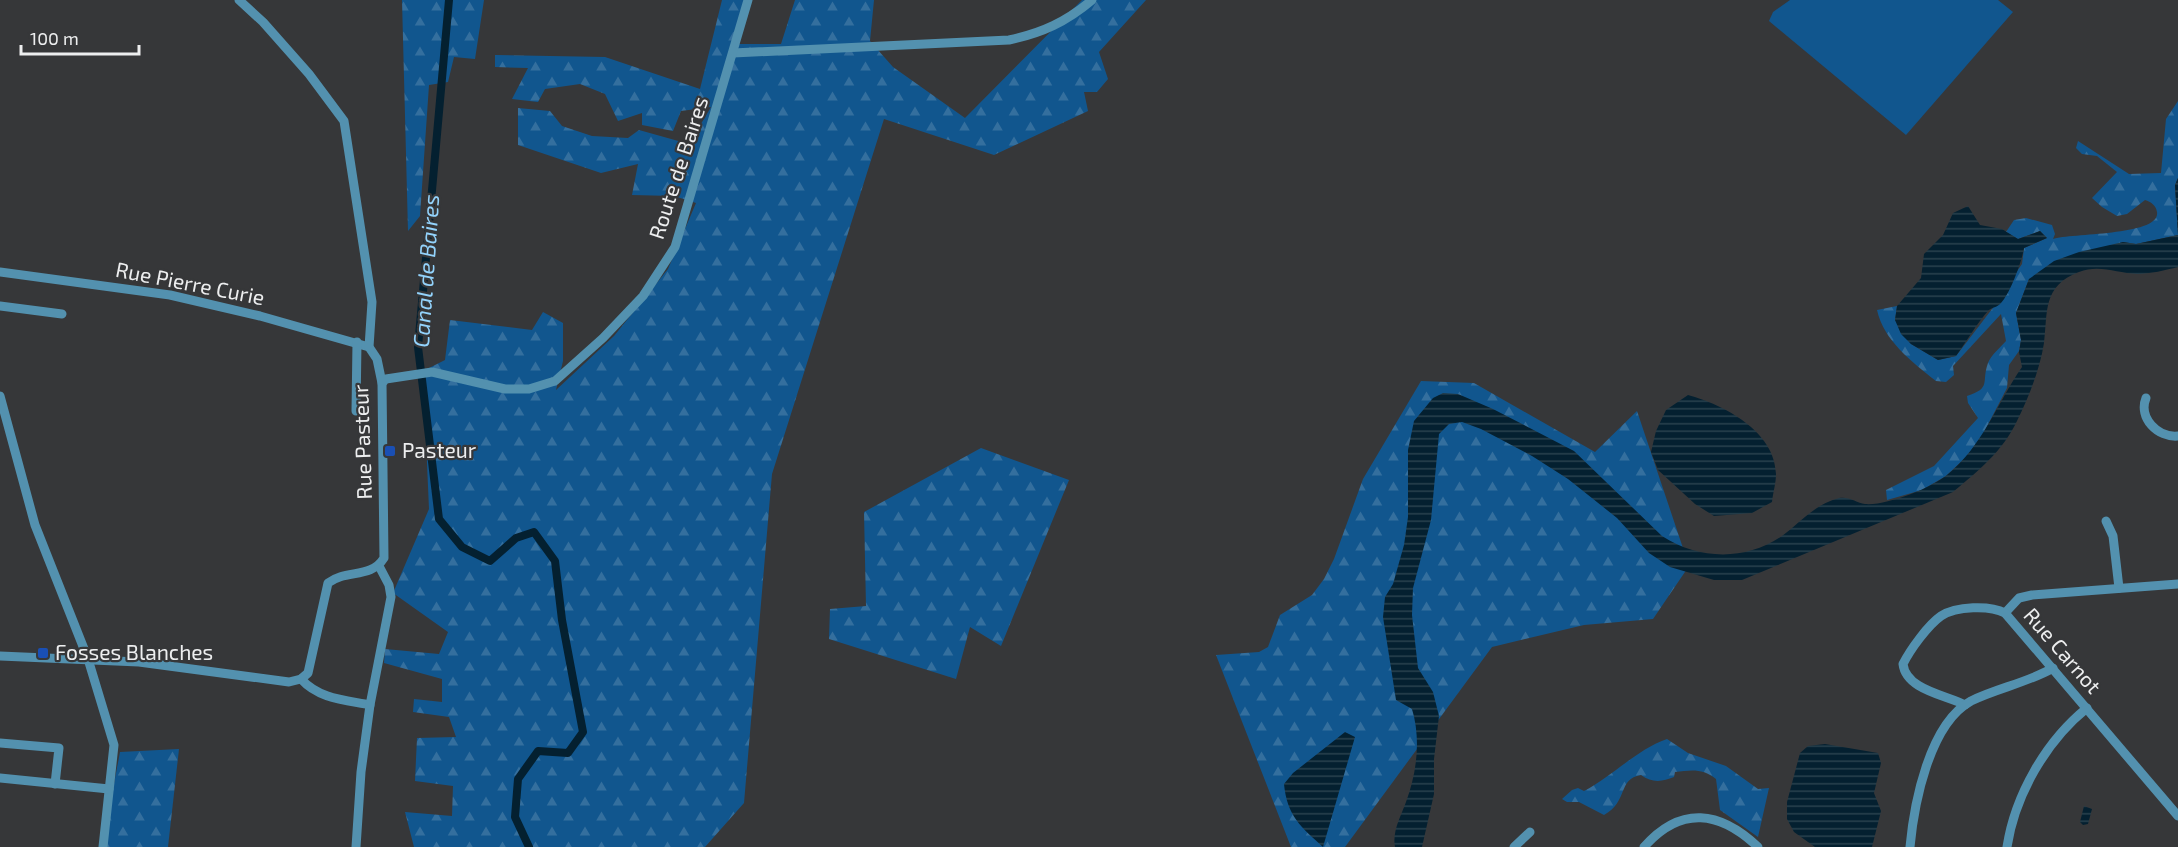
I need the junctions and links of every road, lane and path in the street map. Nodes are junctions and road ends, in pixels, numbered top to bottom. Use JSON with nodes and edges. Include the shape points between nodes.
{"nodes":[{"id":1,"x":239,"y":0,"type":"edge"},
{"id":2,"x":748,"y":0,"type":"edge"},
{"id":3,"x":1092,"y":0,"type":"edge"},
{"id":4,"x":733,"y":53,"type":"junction"},
{"id":5,"x":0,"y":272,"type":"edge"},
{"id":6,"x":0,"y":306,"type":"edge"},
{"id":7,"x":62,"y":314,"type":"dead end"},
{"id":8,"x":357,"y":342,"type":"junction"},
{"id":9,"x":369,"y":347,"type":"junction"},
{"id":10,"x":382,"y":383,"type":"junction"},
{"id":11,"x":0,"y":396,"type":"edge"},
{"id":12,"x":2146,"y":398,"type":"dead end"},
{"id":13,"x":356,"y":411,"type":"dead end"},
{"id":14,"x":2178,"y":436,"type":"edge"},
{"id":15,"x":2106,"y":521,"type":"dead end"},
{"id":16,"x":379,"y":566,"type":"junction"},
{"id":17,"x":2178,"y":584,"type":"edge"},
{"id":18,"x":2119,"y":588,"type":"junction"},
{"id":19,"x":2006,"y":613,"type":"junction"},
{"id":20,"x":0,"y":656,"type":"edge"},
{"id":21,"x":88,"y":659,"type":"junction"},
{"id":22,"x":2053,"y":668,"type":"junction"},
{"id":23,"x":302,"y":679,"type":"junction"},
{"id":24,"x":370,"y":705,"type":"junction"},
{"id":25,"x":1965,"y":705,"type":"junction"},
{"id":26,"x":2087,"y":708,"type":"junction"},
{"id":27,"x":0,"y":742,"type":"edge"},
{"id":28,"x":0,"y":778,"type":"edge"},
{"id":29,"x":55,"y":784,"type":"junction"},
{"id":30,"x":109,"y":789,"type":"junction"},
{"id":31,"x":2178,"y":816,"type":"edge"},
{"id":32,"x":1530,"y":832,"type":"dead end"},
{"id":33,"x":103,"y":847,"type":"edge"},
{"id":34,"x":356,"y":847,"type":"edge"},
{"id":35,"x":1514,"y":847,"type":"edge"},
{"id":36,"x":1644,"y":847,"type":"edge"},
{"id":37,"x":1758,"y":847,"type":"edge"},
{"id":38,"x":1910,"y":847,"type":"edge"},
{"id":39,"x":2007,"y":847,"type":"edge"}],
"edges":[{"from":1,"to":9,"type":"street","name":"Rue Pasteur","via":[[309,74],[344,122],[372,302]]},
{"from":2,"to":4,"type":"street","name":"Route de Baires"},
{"from":3,"to":4,"type":"street","via":[[1058,25],[1039,34],[1009,40]]},
{"from":4,"to":10,"type":"street","name":"Route de Baires","via":[[675,247],[643,296],[603,338],[555,381],[530,389],[505,389],[432,372],[386,379]]},
{"from":5,"to":8,"type":"street","name":"Rue Pierre Curie","via":[[170,296]]},
{"from":6,"to":7,"type":"street"},
{"from":8,"to":9,"type":"street","name":"Rue Pierre Curie"},
{"from":8,"to":13,"type":"street"},
{"from":9,"to":10,"type":"street","name":"Rue Pasteur","via":[[377,359]]},
{"from":10,"to":16,"type":"street","name":"Rue Pasteur","via":[[384,558]]},
{"from":11,"to":21,"type":"street","via":[[35,525]]},
{"from":12,"to":14,"type":"street","via":[[2144,414],[2157,431],[2164,436]]},
{"from":15,"to":18,"type":"street","via":[[2113,536]]},
{"from":16,"to":23,"type":"street","via":[[367,573],[337,576],[328,583],[308,673]]},
{"from":16,"to":24,"type":"street","via":[[391,597]]},
{"from":17,"to":18,"type":"street"},
{"from":18,"to":19,"type":"street","via":[[2032,595],[2019,598]]},
{"from":19,"to":22,"type":"street","name":"Rue Carnot"},
{"from":19,"to":25,"type":"street","name":"Rue Carnot","via":[[1986,606],[1944,614],[1904,661],[1904,670],[1912,681]]},
{"from":20,"to":21,"type":"street"},
{"from":21,"to":23,"type":"street","via":[[289,682]]},
{"from":21,"to":30,"type":"street","via":[[114,745]]},
{"from":22,"to":25,"type":"street"},
{"from":22,"to":26,"type":"street","name":"Rue Carnot"},
{"from":23,"to":24,"type":"street","via":[[310,689],[337,700]]},
{"from":24,"to":34,"type":"street"},
{"from":25,"to":38,"type":"street","via":[[1945,726],[1927,767],[1915,807]]},
{"from":26,"to":31,"type":"street","name":"Rue Carnot"},
{"from":26,"to":39,"type":"street","via":[[2066,727],[2038,766],[2018,806]]},
{"from":27,"to":29,"type":"street","via":[[59,748]]},
{"from":28,"to":29,"type":"street"},
{"from":29,"to":30,"type":"street"},
{"from":30,"to":33,"type":"street"},
{"from":32,"to":35,"type":"street"},
{"from":36,"to":37,"type":"street","via":[[1668,826],[1697,818],[1726,823]]}]}
